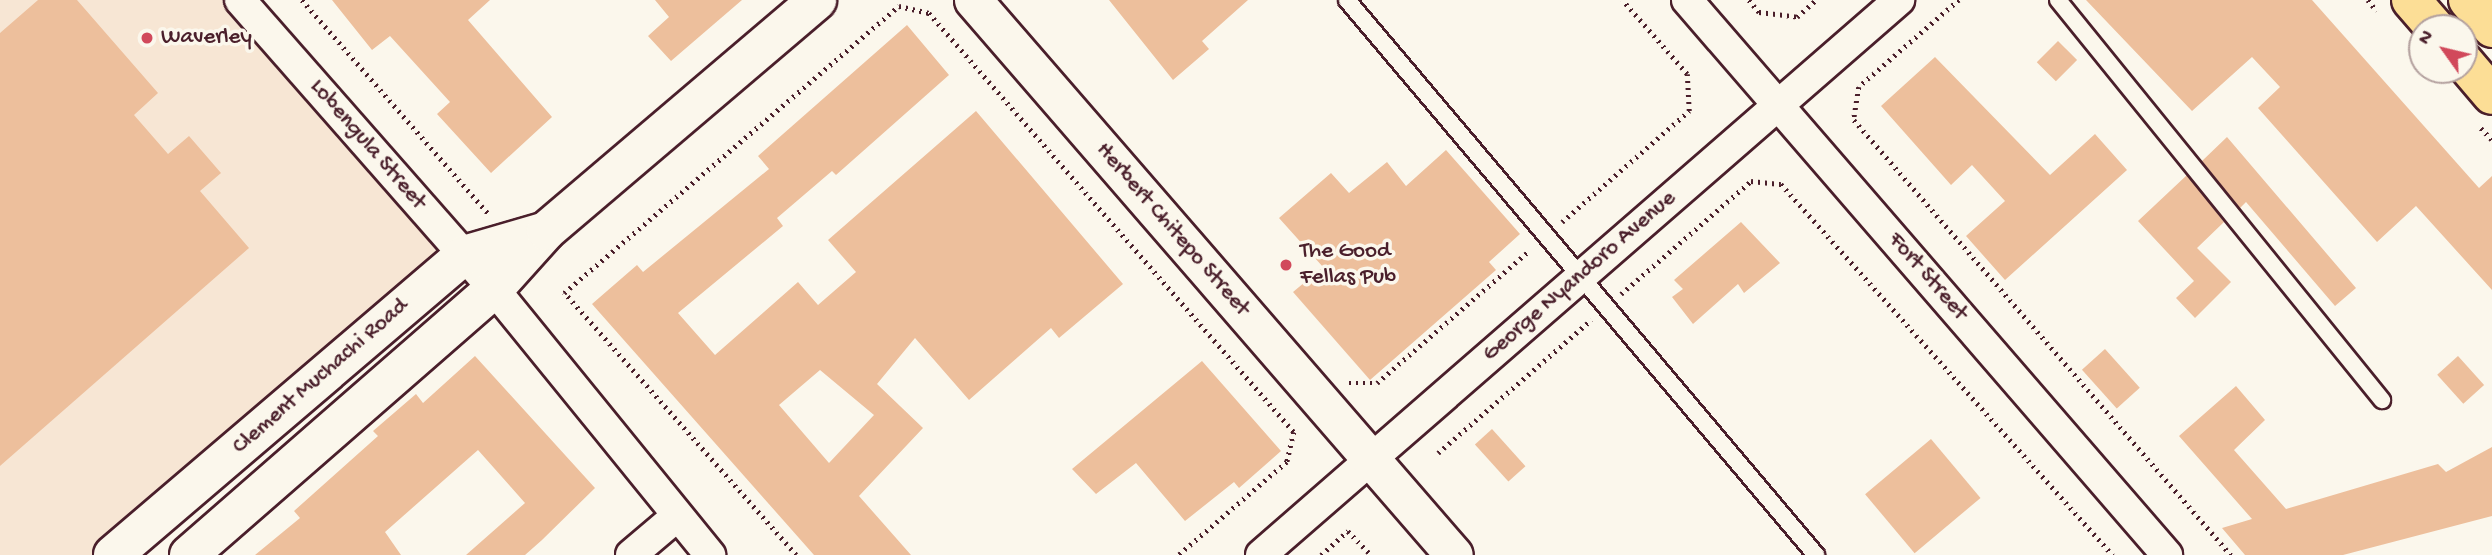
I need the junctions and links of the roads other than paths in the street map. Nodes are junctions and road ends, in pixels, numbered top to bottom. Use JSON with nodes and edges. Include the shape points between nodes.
{"nodes":[{"id":1,"x":240,"y":0,"type":"edge"},
{"id":2,"x":817,"y":0,"type":"edge"},
{"id":3,"x":973,"y":0,"type":"edge"},
{"id":4,"x":1347,"y":0,"type":"edge"},
{"id":5,"x":1687,"y":0,"type":"edge"},
{"id":6,"x":1899,"y":0,"type":"edge"},
{"id":7,"x":2058,"y":0,"type":"edge"},
{"id":8,"x":2411,"y":0,"type":"edge"},
{"id":9,"x":2468,"y":0,"type":"edge"},
{"id":10,"x":2423,"y":14,"type":"edge"},
{"id":11,"x":2492,"y":28,"type":"edge"},
{"id":12,"x":2478,"y":78,"type":"edge"},
{"id":13,"x":2492,"y":95,"type":"edge"},
{"id":14,"x":1778,"y":105,"type":"junction"},
{"id":15,"x":546,"y":231,"type":"junction"},
{"id":16,"x":464,"y":254,"type":"junction"},
{"id":17,"x":1583,"y":275,"type":"junction"},
{"id":18,"x":494,"y":289,"type":"junction"},
{"id":19,"x":2382,"y":400,"type":"dead end"},
{"id":20,"x":1371,"y":459,"type":"junction"},
{"id":21,"x":677,"y":516,"type":"junction"},
{"id":22,"x":113,"y":555,"type":"edge"},
{"id":23,"x":189,"y":555,"type":"edge"},
{"id":24,"x":631,"y":555,"type":"edge"},
{"id":25,"x":709,"y":555,"type":"edge"},
{"id":26,"x":1261,"y":555,"type":"edge"},
{"id":27,"x":1454,"y":555,"type":"edge"},
{"id":28,"x":1816,"y":555,"type":"edge"},
{"id":29,"x":2166,"y":555,"type":"edge"}],
"edges":[{"from":1,"to":16,"type":"street","name":"Lobengula Street"},
{"from":2,"to":15,"type":"main road","name":"Clement Muchachi Road"},
{"from":3,"to":20,"type":"street","name":"Herbert Chitepo Street"},
{"from":4,"to":17,"type":"lane"},
{"from":5,"to":14,"type":"street","name":"Fort Street"},
{"from":6,"to":14,"type":"street","name":"George Nyandoro Avenue"},
{"from":7,"to":19,"type":"lane"},
{"from":8,"to":10,"type":"highway"},
{"from":9,"to":11,"type":"highway"},
{"from":12,"to":13,"type":"highway"},
{"from":14,"to":17,"type":"street","name":"George Nyandoro Avenue"},
{"from":14,"to":29,"type":"street","name":"Fort Street"},
{"from":15,"to":16,"type":"main road","name":"Clement Muchachi Road"},
{"from":15,"to":18,"type":"main road","name":"Clement Muchachi Road"},
{"from":16,"to":18,"type":"street","name":"Lobengula Street"},
{"from":16,"to":22,"type":"main road","name":"Clement Muchachi Road"},
{"from":17,"to":20,"type":"street","name":"George Nyandoro Avenue"},
{"from":17,"to":28,"type":"lane"},
{"from":18,"to":21,"type":"street","name":"Lobengula Street"},
{"from":18,"to":23,"type":"main road","name":"Clement Muchachi Road"},
{"from":20,"to":26,"type":"street","name":"George Nyandoro Avenue"},
{"from":20,"to":27,"type":"street","name":"Herbert Chitepo Street"},
{"from":21,"to":24,"type":"street"},
{"from":21,"to":25,"type":"street","name":"Lobengula Street"}]}
